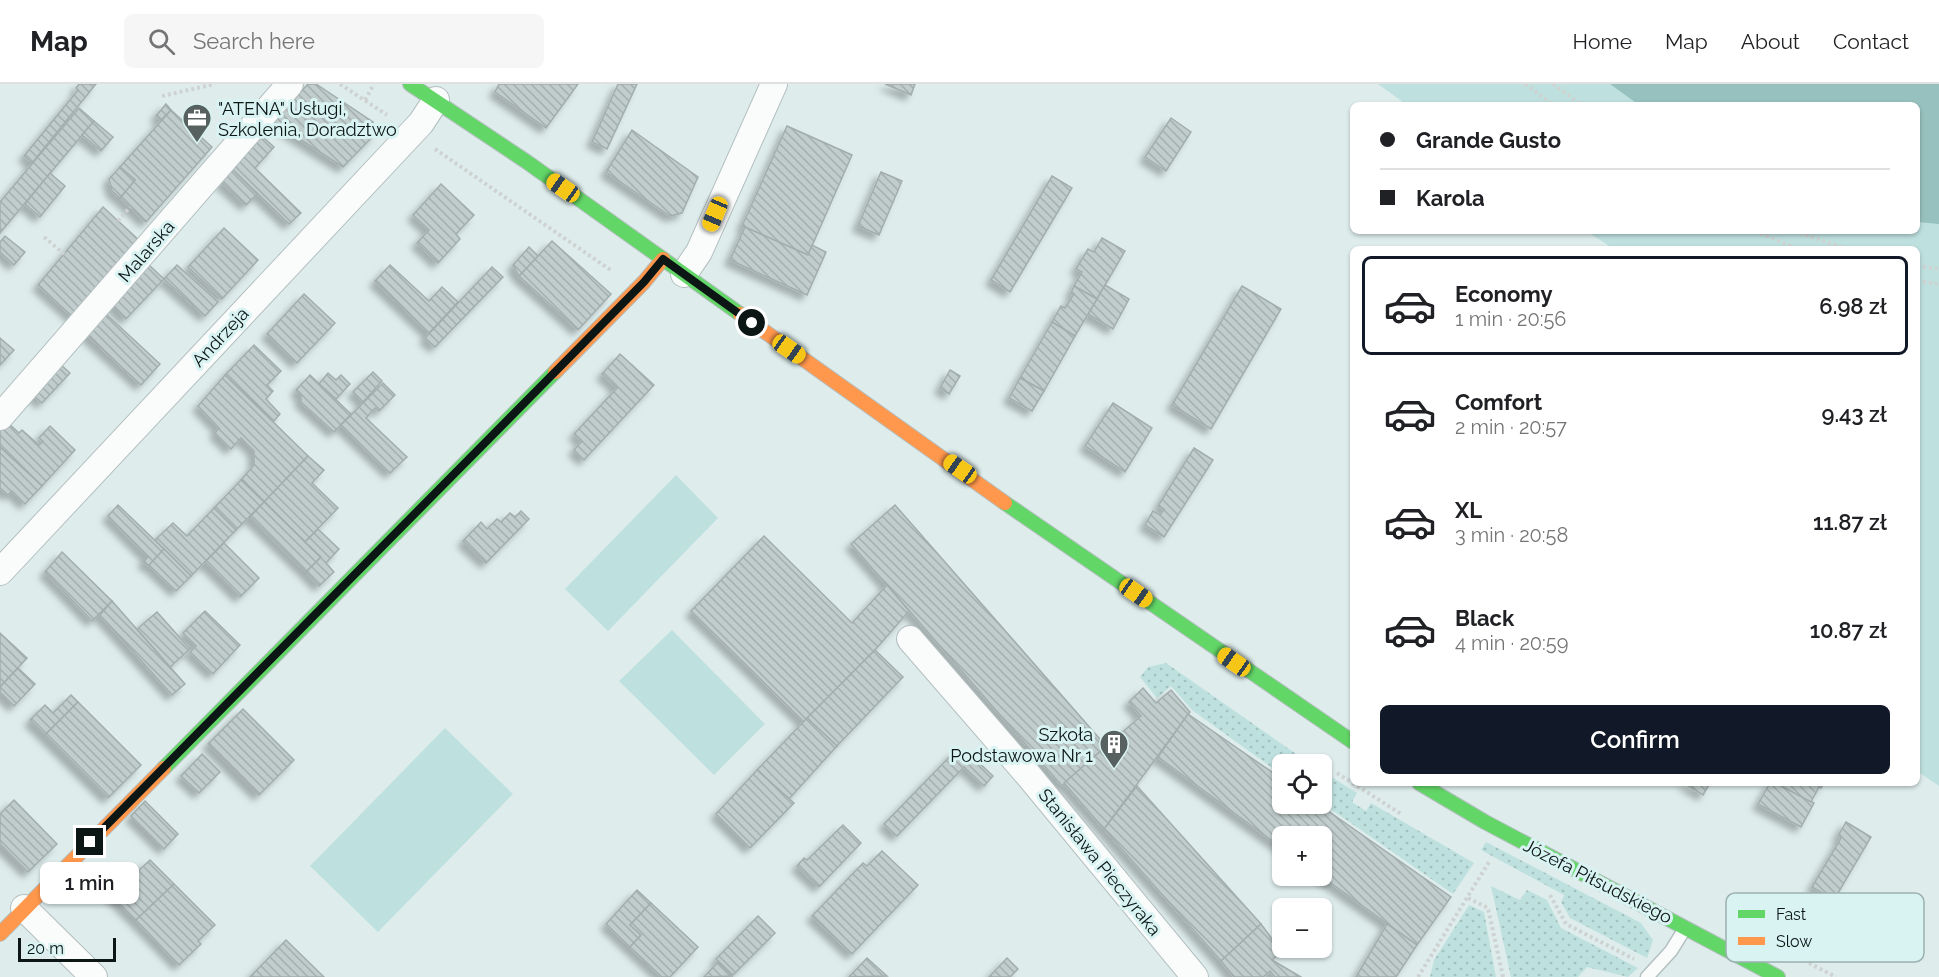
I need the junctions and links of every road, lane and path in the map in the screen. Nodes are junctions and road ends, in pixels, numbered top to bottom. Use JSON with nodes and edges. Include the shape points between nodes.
{"nodes":[{"id":1,"x":215,"y":84,"type":"edge"},
{"id":2,"x":290,"y":84,"type":"edge"},
{"id":3,"x":340,"y":84,"type":"edge"},
{"id":4,"x":374,"y":84,"type":"edge"},
{"id":5,"x":410,"y":84,"type":"edge"},
{"id":6,"x":774,"y":84,"type":"edge"},
{"id":7,"x":1525,"y":84,"type":"edge"},
{"id":8,"x":1553,"y":84,"type":"edge"},
{"id":9,"x":162,"y":96,"type":"dead end"},
{"id":10,"x":365,"y":100,"type":"junction"},
{"id":11,"x":436,"y":100,"type":"junction"},
{"id":12,"x":1550,"y":102,"type":"edge"},
{"id":13,"x":1578,"y":102,"type":"edge"},
{"id":14,"x":412,"y":132,"type":"junction"},
{"id":15,"x":130,"y":207,"type":"dead end"},
{"id":16,"x":118,"y":221,"type":"dead end"},
{"id":17,"x":1762,"y":234,"type":"edge"},
{"id":18,"x":1803,"y":234,"type":"edge"},
{"id":19,"x":44,"y":237,"type":"dead end"},
{"id":20,"x":1791,"y":246,"type":"edge"},
{"id":21,"x":1838,"y":246,"type":"edge"},
{"id":22,"x":64,"y":254,"type":"dead end"},
{"id":23,"x":663,"y":259,"type":"junction"},
{"id":24,"x":1920,"y":266,"type":"edge"},
{"id":25,"x":1939,"y":269,"type":"edge"},
{"id":26,"x":612,"y":271,"type":"dead end"},
{"id":27,"x":684,"y":274,"type":"junction"},
{"id":28,"x":1920,"y":281,"type":"edge"},
{"id":29,"x":1939,"y":284,"type":"edge"},
{"id":30,"x":0,"y":417,"type":"edge"},
{"id":31,"x":0,"y":572,"type":"edge"},
{"id":32,"x":910,"y":639,"type":"dead end"},
{"id":33,"x":1350,"y":740,"type":"edge"},
{"id":34,"x":1424,"y":786,"type":"edge"},
{"id":35,"x":1489,"y":862,"type":"dead end"},
{"id":36,"x":1468,"y":898,"type":"junction"},
{"id":37,"x":24,"y":909,"type":"junction"},
{"id":38,"x":1686,"y":927,"type":"junction"},
{"id":39,"x":0,"y":934,"type":"edge"},
{"id":40,"x":1726,"y":949,"type":"edge"},
{"id":41,"x":1750,"y":962,"type":"edge"},
{"id":42,"x":94,"y":977,"type":"edge"},
{"id":43,"x":1195,"y":977,"type":"edge"},
{"id":44,"x":1418,"y":977,"type":"edge"},
{"id":45,"x":1503,"y":977,"type":"edge"},
{"id":46,"x":1647,"y":977,"type":"edge"},
{"id":47,"x":1778,"y":977,"type":"edge"}],
"edges":[{"from":1,"to":9,"type":"path"},
{"from":2,"to":30,"type":"street","name":"Malarska"},
{"from":3,"to":10,"type":"path"},
{"from":4,"to":10,"type":"path"},
{"from":5,"to":11,"type":"street"},
{"from":6,"to":27,"type":"street","via":[[699,252]]},
{"from":7,"to":12,"type":"path"},
{"from":8,"to":13,"type":"path"},
{"from":10,"to":14,"type":"path"},
{"from":11,"to":14,"type":"street","name":"Andrzeja"},
{"from":11,"to":23,"type":"street"},
{"from":14,"to":26,"type":"path"},
{"from":14,"to":31,"type":"street","name":"Andrzeja"},
{"from":15,"to":16,"type":"path"},
{"from":17,"to":20,"type":"path"},
{"from":18,"to":21,"type":"path"},
{"from":19,"to":22,"type":"path"},
{"from":23,"to":27,"type":"street"},
{"from":23,"to":37,"type":"street"},
{"from":24,"to":25,"type":"path"},
{"from":27,"to":33,"type":"street"},
{"from":28,"to":29,"type":"path"},
{"from":32,"to":43,"type":"street","name":"Stanisława Pieczyraka"},
{"from":34,"to":38,"type":"street","name":"Józefa Piłsudskiego"},
{"from":35,"to":36,"type":"path"},
{"from":36,"to":44,"type":"path"},
{"from":36,"to":45,"type":"path","via":[[1488,908]]},
{"from":37,"to":39,"type":"street"},
{"from":37,"to":42,"type":"street"},
{"from":38,"to":40,"type":"street","name":"Józefa Piłsudskiego"},
{"from":38,"to":46,"type":"lane"},
{"from":41,"to":47,"type":"street","name":"Józefa Piłsudskiego"}]}
